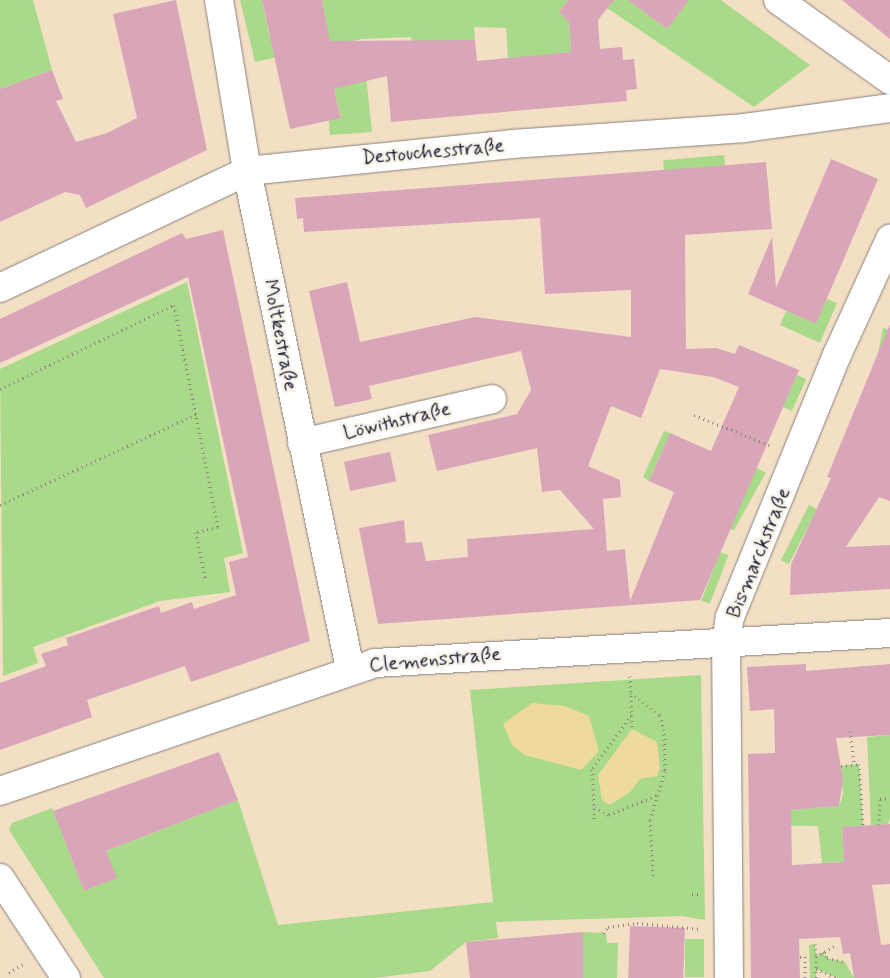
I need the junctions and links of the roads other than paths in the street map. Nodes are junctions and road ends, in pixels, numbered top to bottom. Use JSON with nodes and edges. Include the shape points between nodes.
{"nodes":[{"id":1,"x":219,"y":0,"type":"edge"},
{"id":2,"x":778,"y":0,"type":"edge"},
{"id":3,"x":890,"y":80,"type":"edge"},
{"id":4,"x":890,"y":108,"type":"edge"},
{"id":5,"x":247,"y":171,"type":"junction"},
{"id":6,"x":890,"y":239,"type":"edge"},
{"id":7,"x":0,"y":288,"type":"edge"},
{"id":8,"x":492,"y":399,"type":"dead end"},
{"id":9,"x":302,"y":443,"type":"junction"},
{"id":10,"x":890,"y":633,"type":"edge"},
{"id":11,"x":726,"y":644,"type":"junction"},
{"id":12,"x":350,"y":669,"type":"junction"},
{"id":13,"x":0,"y":791,"type":"edge"},
{"id":14,"x":0,"y":878,"type":"edge"},
{"id":15,"x":66,"y":978,"type":"edge"},
{"id":16,"x":729,"y":978,"type":"edge"}],
"edges":[{"from":1,"to":5,"type":"street","name":"Moltkestraße"},
{"from":2,"to":3,"type":"street"},
{"from":4,"to":5,"type":"street","name":"Destouchesstraße","via":[[744,128],[453,150]]},
{"from":5,"to":7,"type":"street","name":"Destouchesstraße"},
{"from":5,"to":9,"type":"street","name":"Moltkestraße"},
{"from":6,"to":11,"type":"street","name":"Bismarckstraße","via":[[837,356],[732,611]]},
{"from":8,"to":9,"type":"street","name":"Löwithstraße"},
{"from":9,"to":12,"type":"street","name":"Moltkestraße"},
{"from":10,"to":11,"type":"street","name":"Clemensstraße"},
{"from":11,"to":12,"type":"street","name":"Clemensstraße","via":[[613,651],[585,648],[375,663]]},
{"from":11,"to":16,"type":"street","name":"Bismarckstraße"},
{"from":12,"to":13,"type":"street","name":"Clemensstraße"},
{"from":14,"to":15,"type":"street"}]}
